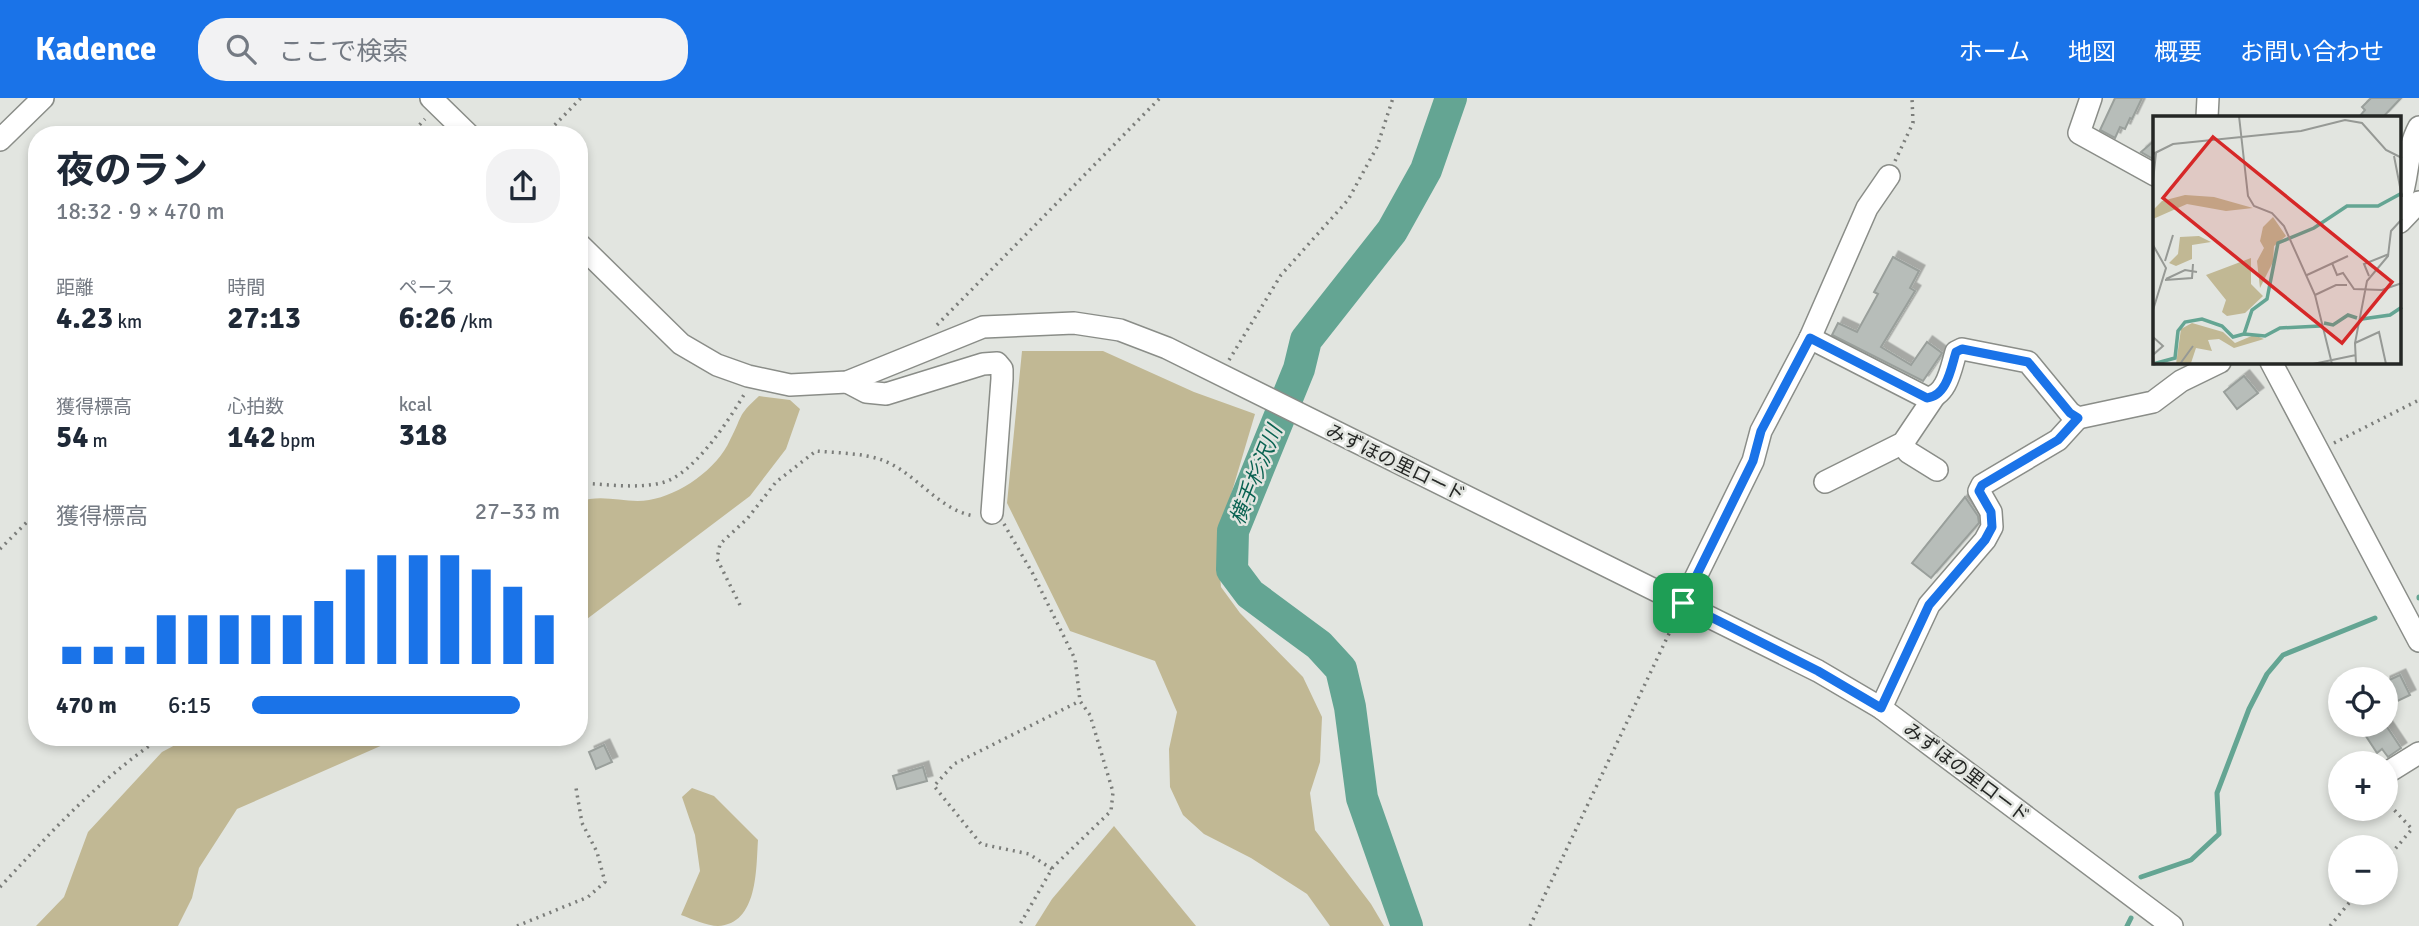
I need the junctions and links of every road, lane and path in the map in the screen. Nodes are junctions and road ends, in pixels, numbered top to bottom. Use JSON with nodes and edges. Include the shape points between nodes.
{"nodes":[{"id":1,"x":43,"y":98,"type":"edge"},
{"id":2,"x":431,"y":98,"type":"edge"},
{"id":3,"x":581,"y":98,"type":"edge"},
{"id":4,"x":1160,"y":98,"type":"edge"},
{"id":5,"x":1393,"y":98,"type":"edge"},
{"id":6,"x":1913,"y":98,"type":"edge"},
{"id":7,"x":2091,"y":98,"type":"edge"},
{"id":8,"x":2208,"y":98,"type":"edge"},
{"id":9,"x":2207,"y":116,"type":"edge"},
{"id":10,"x":459,"y":126,"type":"edge"},
{"id":11,"x":554,"y":126,"type":"edge"},
{"id":12,"x":2419,"y":128,"type":"edge"},
{"id":13,"x":0,"y":141,"type":"edge"},
{"id":14,"x":2153,"y":174,"type":"edge"},
{"id":15,"x":1889,"y":176,"type":"joint"},
{"id":16,"x":2402,"y":195,"type":"edge"},
{"id":17,"x":2419,"y":202,"type":"edge"},
{"id":18,"x":2402,"y":220,"type":"edge"},
{"id":19,"x":588,"y":253,"type":"edge"},
{"id":20,"x":930,"y":331,"type":"dead end"},
{"id":21,"x":1810,"y":338,"type":"junction"},
{"id":22,"x":2216,"y":364,"type":"edge"},
{"id":23,"x":2272,"y":364,"type":"edge"},
{"id":24,"x":748,"y":376,"type":"junction"},
{"id":25,"x":1229,"y":377,"type":"junction"},
{"id":26,"x":847,"y":382,"type":"junction"},
{"id":27,"x":1934,"y":397,"type":"junction"},
{"id":28,"x":2419,"y":400,"type":"edge"},
{"id":29,"x":2078,"y":418,"type":"junction"},
{"id":30,"x":1903,"y":443,"type":"junction"},
{"id":31,"x":2318,"y":452,"type":"junction"},
{"id":32,"x":1937,"y":470,"type":"dead end"},
{"id":33,"x":1825,"y":482,"type":"dead end"},
{"id":34,"x":588,"y":483,"type":"edge"},
{"id":35,"x":992,"y":513,"type":"junction"},
{"id":36,"x":28,"y":521,"type":"edge"},
{"id":37,"x":0,"y":549,"type":"edge"},
{"id":38,"x":1683,"y":603,"type":"junction"},
{"id":39,"x":740,"y":605,"type":"dead end"},
{"id":40,"x":2419,"y":641,"type":"edge"},
{"id":41,"x":1080,"y":701,"type":"junction"},
{"id":42,"x":1881,"y":708,"type":"junction"},
{"id":43,"x":149,"y":746,"type":"edge"},
{"id":44,"x":2419,"y":753,"type":"edge"},
{"id":45,"x":2398,"y":766,"type":"edge"},
{"id":46,"x":576,"y":788,"type":"dead end"},
{"id":47,"x":2398,"y":814,"type":"edge"},
{"id":48,"x":2398,"y":846,"type":"edge"},
{"id":49,"x":1052,"y":869,"type":"junction"},
{"id":50,"x":0,"y":887,"type":"edge"},
{"id":51,"x":2347,"y":905,"type":"edge"},
{"id":52,"x":517,"y":926,"type":"edge"},
{"id":53,"x":1019,"y":926,"type":"edge"},
{"id":54,"x":1530,"y":926,"type":"edge"},
{"id":55,"x":2172,"y":926,"type":"edge"},
{"id":56,"x":2330,"y":926,"type":"edge"}],
"edges":[{"from":1,"to":13,"type":"street"},
{"from":2,"to":10,"type":"street"},
{"from":3,"to":11,"type":"path"},
{"from":4,"to":20,"type":"path"},
{"from":5,"to":25,"type":"path","via":[[1377,147],[1348,200],[1281,275]]},
{"from":6,"to":15,"type":"path","via":[[1913,123]]},
{"from":7,"to":14,"type":"street","via":[[2079,133]]},
{"from":8,"to":9,"type":"street"},
{"from":12,"to":16,"type":"street","via":[[2409,146]]},
{"from":15,"to":21,"type":"street","via":[[1867,208]]},
{"from":17,"to":18,"type":"street"},
{"from":19,"to":24,"type":"street","name":"みずほの里ロード","via":[[681,344]]},
{"from":21,"to":27,"type":"street","via":[[1927,398]]},
{"from":21,"to":38,"type":"street","via":[[1761,431],[1753,461]]},
{"from":22,"to":29,"type":"street","via":[[2153,402]]},
{"from":23,"to":31,"type":"street"},
{"from":24,"to":26,"type":"street","name":"みずほの里ロード","via":[[790,385]]},
{"from":24,"to":34,"type":"path","via":[[737,406],[696,460],[665,483]]},
{"from":25,"to":26,"type":"street","name":"みずほの里ロード","via":[[1119,330],[1074,323],[1027,323],[983,327]]},
{"from":25,"to":38,"type":"street","name":"みずほの里ロード"},
{"from":26,"to":35,"type":"street","via":[[866,392],[886,394],[997,363],[1002,379]]},
{"from":27,"to":29,"type":"street","via":[[1956,352],[1962,349],[2028,362]]},
{"from":27,"to":30,"type":"street"},
{"from":28,"to":31,"type":"path"},
{"from":29,"to":42,"type":"street","via":[[2058,440],[1982,485],[1979,491],[1991,512],[1992,527],[1929,605]]},
{"from":30,"to":32,"type":"street","via":[[1908,452]]},
{"from":30,"to":33,"type":"street"},
{"from":31,"to":40,"type":"street"},
{"from":35,"to":39,"type":"path","via":[[957,513],[915,478],[881,459],[816,451],[776,482],[720,544],[717,559]]},
{"from":35,"to":41,"type":"path","via":[[996,512],[1033,574],[1075,659]]},
{"from":36,"to":37,"type":"path"},
{"from":38,"to":42,"type":"street","name":"みずほの里ロード"},
{"from":38,"to":54,"type":"path"},
{"from":41,"to":49,"type":"path","via":[[1090,715],[1113,792],[1111,811]]},
{"from":41,"to":49,"type":"path","via":[[954,764],[934,786],[981,844],[1029,855]]},
{"from":42,"to":55,"type":"street","name":"みずほの里ロード"},
{"from":43,"to":50,"type":"path","via":[[87,794]]},
{"from":44,"to":45,"type":"street"},
{"from":46,"to":52,"type":"path","via":[[582,823],[606,881],[588,897]]},
{"from":47,"to":48,"type":"path","via":[[2412,830]]},
{"from":49,"to":53,"type":"path"},
{"from":51,"to":56,"type":"path"}]}
